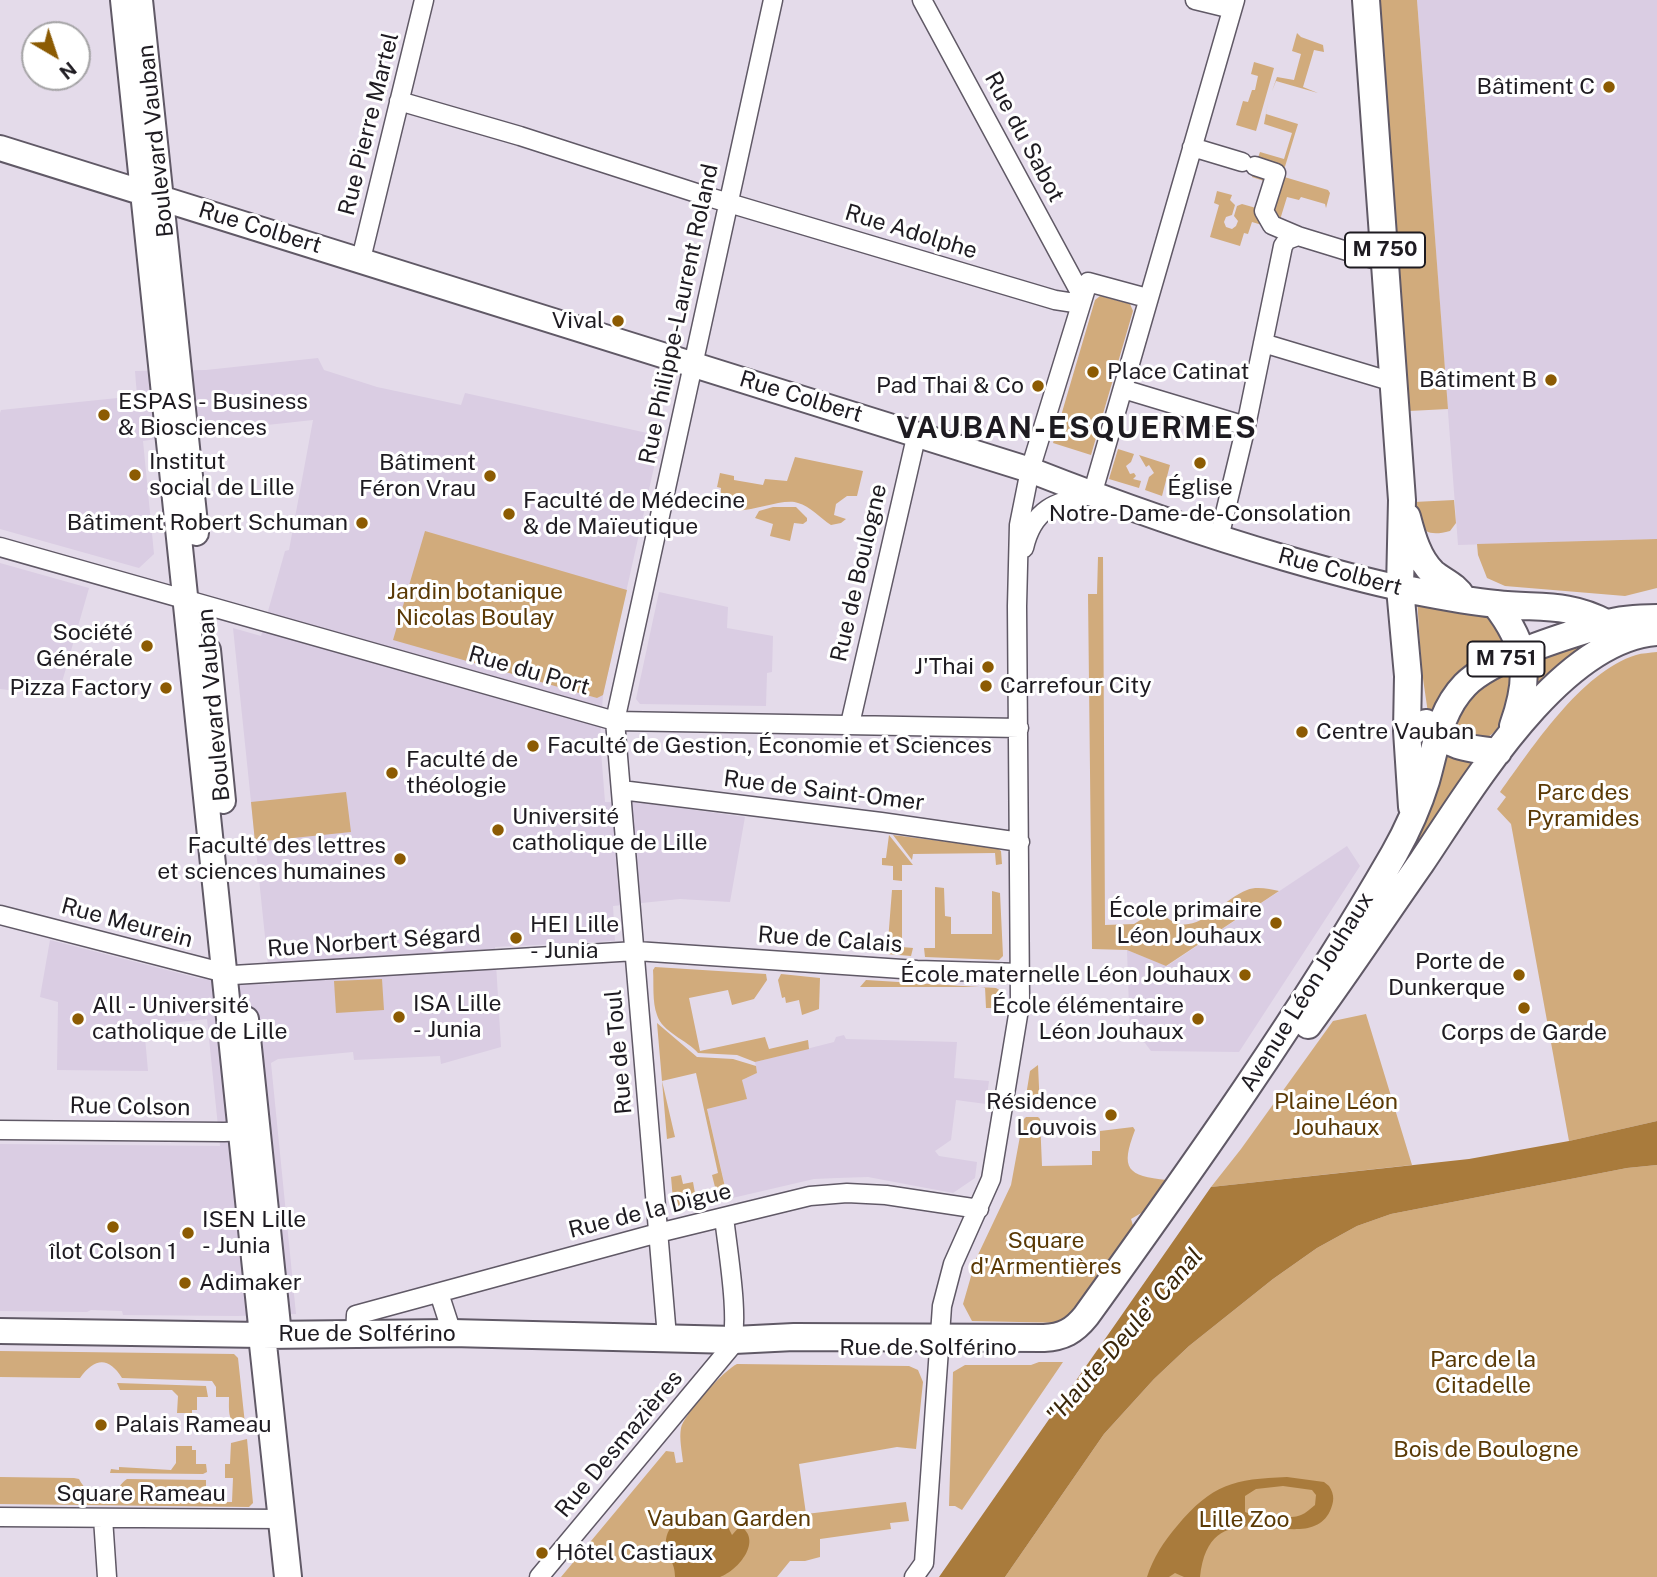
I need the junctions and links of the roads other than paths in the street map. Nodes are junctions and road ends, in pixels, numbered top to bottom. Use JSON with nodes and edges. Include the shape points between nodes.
{"nodes":[{"id":1,"x":123,"y":0,"type":"edge"},
{"id":2,"x":140,"y":0,"type":"edge"},
{"id":3,"x":424,"y":0,"type":"edge"},
{"id":4,"x":773,"y":0,"type":"edge"},
{"id":5,"x":922,"y":0,"type":"edge"},
{"id":6,"x":1195,"y":0,"type":"edge"},
{"id":7,"x":1366,"y":0,"type":"edge"},
{"id":8,"x":1234,"y":4,"type":"edge"},
{"id":9,"x":400,"y":101,"type":"junction"},
{"id":10,"x":1192,"y":147,"type":"junction"},
{"id":11,"x":0,"y":148,"type":"edge"},
{"id":12,"x":153,"y":195,"type":"junction"},
{"id":13,"x":729,"y":203,"type":"junction"},
{"id":14,"x":1298,"y":236,"type":"junction"},
{"id":15,"x":361,"y":259,"type":"junction"},
{"id":16,"x":1386,"y":263,"type":"junction"},
{"id":17,"x":1147,"y":298,"type":"junction"},
{"id":18,"x":1082,"y":301,"type":"junction"},
{"id":19,"x":1263,"y":343,"type":"junction"},
{"id":20,"x":693,"y":363,"type":"junction"},
{"id":21,"x":1393,"y":382,"type":"junction"},
{"id":22,"x":1123,"y":388,"type":"junction"},
{"id":23,"x":1246,"y":426,"type":"junction"},
{"id":24,"x":917,"y":433,"type":"junction"},
{"id":25,"x":1030,"y":470,"type":"junction"},
{"id":26,"x":1092,"y":495,"type":"junction"},
{"id":27,"x":1402,"y":500,"type":"junction"},
{"id":28,"x":1219,"y":538,"type":"junction"},
{"id":29,"x":0,"y":547,"type":"edge"},
{"id":30,"x":1018,"y":577,"type":"junction"},
{"id":31,"x":1400,"y":588,"type":"junction"},
{"id":32,"x":1464,"y":599,"type":"junction"},
{"id":33,"x":195,"y":602,"type":"junction"},
{"id":34,"x":1495,"y":604,"type":"junction"},
{"id":35,"x":1657,"y":618,"type":"edge"},
{"id":36,"x":1606,"y":623,"type":"junction"},
{"id":37,"x":1657,"y":632,"type":"edge"},
{"id":38,"x":1522,"y":653,"type":"junction"},
{"id":39,"x":1408,"y":676,"type":"junction"},
{"id":40,"x":615,"y":721,"type":"junction"},
{"id":41,"x":850,"y":724,"type":"junction"},
{"id":42,"x":1019,"y":728,"type":"junction"},
{"id":43,"x":1437,"y":735,"type":"junction"},
{"id":44,"x":1504,"y":745,"type":"junction"},
{"id":45,"x":621,"y":790,"type":"junction"},
{"id":46,"x":1412,"y":819,"type":"junction"},
{"id":47,"x":1020,"y":842,"type":"junction"},
{"id":48,"x":0,"y":915,"type":"edge"},
{"id":49,"x":636,"y":951,"type":"junction"},
{"id":50,"x":1021,"y":973,"type":"junction"},
{"id":51,"x":233,"y":974,"type":"junction"},
{"id":52,"x":0,"y":1130,"type":"edge"},
{"id":53,"x":250,"y":1131,"type":"junction"},
{"id":54,"x":979,"y":1209,"type":"junction"},
{"id":55,"x":724,"y":1217,"type":"junction"},
{"id":56,"x":658,"y":1233,"type":"junction"},
{"id":57,"x":439,"y":1293,"type":"junction"},
{"id":58,"x":0,"y":1331,"type":"edge"},
{"id":59,"x":452,"y":1333,"type":"junction"},
{"id":60,"x":355,"y":1334,"type":"junction"},
{"id":61,"x":271,"y":1335,"type":"junction"},
{"id":62,"x":667,"y":1337,"type":"junction"},
{"id":63,"x":1075,"y":1337,"type":"junction"},
{"id":64,"x":734,"y":1340,"type":"junction"},
{"id":65,"x":939,"y":1343,"type":"junction"},
{"id":66,"x":0,"y":1517,"type":"edge"},
{"id":67,"x":103,"y":1518,"type":"junction"},
{"id":68,"x":282,"y":1519,"type":"junction"},
{"id":69,"x":919,"y":1570,"type":"edge"},
{"id":70,"x":107,"y":1577,"type":"edge"},
{"id":71,"x":288,"y":1577,"type":"edge"},
{"id":72,"x":305,"y":1577,"type":"edge"},
{"id":73,"x":539,"y":1577,"type":"edge"}],
"edges":[{"from":1,"to":12,"type":"main road","name":"Boulevard Vauban"},
{"from":2,"to":12,"type":"main road","name":"Boulevard Vauban"},
{"from":3,"to":9,"type":"street","name":"Rue Pierre Martel"},
{"from":4,"to":13,"type":"street","name":"Rue Philippe-Laurent Roland"},
{"from":5,"to":18,"type":"street","name":"Rue du Sabot"},
{"from":6,"to":8,"type":"street"},
{"from":7,"to":16,"type":"main road","number":"M 750"},
{"from":8,"to":10,"type":"street"},
{"from":9,"to":13,"type":"street","name":"Rue Adolphe"},
{"from":9,"to":15,"type":"street","name":"Rue Pierre Martel"},
{"from":10,"to":14,"type":"street","via":[[1276,173],[1266,217],[1272,225]]},
{"from":10,"to":17,"type":"street"},
{"from":11,"to":12,"type":"main road","name":"Rue Colbert"},
{"from":12,"to":15,"type":"main road","name":"Rue Colbert"},
{"from":12,"to":33,"type":"main road","name":"Boulevard Vauban"},
{"from":13,"to":18,"type":"street","name":"Rue Adolphe","via":[[1055,300]]},
{"from":13,"to":20,"type":"street","name":"Rue Philippe-Laurent Roland"},
{"from":14,"to":16,"type":"street"},
{"from":14,"to":19,"type":"street","via":[[1283,246]]},
{"from":15,"to":20,"type":"main road","name":"Rue Colbert"},
{"from":16,"to":21,"type":"main road","number":"M 750"},
{"from":17,"to":18,"type":"street","via":[[1088,282]]},
{"from":17,"to":22,"type":"street"},
{"from":18,"to":25,"type":"street"},
{"from":19,"to":21,"type":"street"},
{"from":19,"to":23,"type":"street"},
{"from":20,"to":24,"type":"main road","name":"Rue Colbert"},
{"from":20,"to":40,"type":"street","name":"Rue Philippe-Laurent Roland"},
{"from":21,"to":27,"type":"main road","number":"M 750"},
{"from":22,"to":23,"type":"street"},
{"from":22,"to":26,"type":"street"},
{"from":23,"to":28,"type":"street"},
{"from":24,"to":25,"type":"main road","name":"Rue Colbert"},
{"from":24,"to":41,"type":"street","name":"Rue de Boulogne"},
{"from":25,"to":26,"type":"main road","name":"Rue Colbert"},
{"from":25,"to":30,"type":"street","via":[[1019,525]]},
{"from":26,"to":28,"type":"main road","name":"Rue Colbert"},
{"from":26,"to":30,"type":"street","via":[[1063,501],[1038,517],[1028,534]]},
{"from":27,"to":31,"type":"main road","number":"M 750"},
{"from":27,"to":32,"type":"main road","number":"M 750","via":[[1422,558]]},
{"from":28,"to":31,"type":"main road","name":"Rue Colbert"},
{"from":29,"to":33,"type":"street","name":"Rue du Port"},
{"from":30,"to":42,"type":"street"},
{"from":31,"to":32,"type":"main road","name":"Rue Colbert"},
{"from":31,"to":39,"type":"main road","number":"M 750"},
{"from":32,"to":34,"type":"main road","name":"Rue Colbert"},
{"from":33,"to":40,"type":"street","name":"Rue du Port"},
{"from":33,"to":51,"type":"main road","name":"Boulevard Vauban"},
{"from":34,"to":36,"type":"main road","name":"Rue Colbert","number":"M 751","via":[[1569,608]]},
{"from":34,"to":38,"type":"main road","name":"Avenue Léon Jouhaux","via":[[1514,631]]},
{"from":35,"to":36,"type":"main road","name":"Avenue Léon Jouhaux","number":"M 751"},
{"from":36,"to":38,"type":"main road","name":"Avenue Léon Jouhaux","number":"M 751"},
{"from":37,"to":44,"type":"main road","name":"Avenue Léon Jouhaux","number":"M 751","via":[[1619,642],[1575,669],[1552,688]]},
{"from":38,"to":43,"type":"main road","name":"Avenue Léon Jouhaux","number":"M 751","via":[[1472,678],[1453,699]]},
{"from":38,"to":44,"type":"main road","name":"Avenue Léon Jouhaux","via":[[1524,691]]},
{"from":39,"to":43,"type":"main road","via":[[1420,713]]},
{"from":39,"to":46,"type":"main road","number":"M 750"},
{"from":40,"to":41,"type":"street","name":"Rue du Port"},
{"from":40,"to":45,"type":"street","name":"Rue de Toul"},
{"from":41,"to":42,"type":"street","name":"Rue du Port"},
{"from":42,"to":47,"type":"street"},
{"from":43,"to":44,"type":"main road","via":[[1469,749]]},
{"from":43,"to":46,"type":"main road","name":"Avenue Léon Jouhaux","number":"M 751"},
{"from":44,"to":63,"type":"main road","name":"Avenue Léon Jouhaux","via":[[1094,1328]]},
{"from":45,"to":47,"type":"street","name":"Rue de Saint-Omer"},
{"from":45,"to":49,"type":"street","name":"Rue de Toul"},
{"from":46,"to":63,"type":"main road","name":"Avenue Léon Jouhaux","via":[[1247,1087]]},
{"from":47,"to":50,"type":"street"},
{"from":48,"to":51,"type":"street","name":"Rue Meurein"},
{"from":49,"to":50,"type":"street","name":"Rue de Calais"},
{"from":49,"to":51,"type":"street","name":"Rue Norbert Ségard"},
{"from":49,"to":56,"type":"street","name":"Rue de Toul"},
{"from":50,"to":54,"type":"street","via":[[994,1166]]},
{"from":51,"to":53,"type":"main road","name":"Boulevard Vauban"},
{"from":52,"to":53,"type":"street","name":"Rue Colson"},
{"from":53,"to":61,"type":"main road","name":"Boulevard Vauban"},
{"from":54,"to":55,"type":"street","name":"Rue de la Digue","via":[[916,1198],[847,1194],[810,1196]]},
{"from":54,"to":65,"type":"street","via":[[949,1276]]},
{"from":55,"to":56,"type":"street","name":"Rue de la Digue"},
{"from":55,"to":64,"type":"street"},
{"from":56,"to":57,"type":"street","name":"Rue de la Digue"},
{"from":56,"to":62,"type":"street","name":"Rue de Toul"},
{"from":57,"to":59,"type":"street"},
{"from":57,"to":60,"type":"street","name":"Rue de la Digue","via":[[356,1315]]},
{"from":58,"to":61,"type":"main road","name":"Rue de Solférino"},
{"from":59,"to":60,"type":"main road","name":"Rue de Solférino"},
{"from":59,"to":62,"type":"main road","name":"Rue de Solférino"},
{"from":60,"to":61,"type":"main road","name":"Rue de Solférino"},
{"from":61,"to":68,"type":"main road","name":"Boulevard Vauban"},
{"from":61,"to":72,"type":"main road","name":"Boulevard Vauban"},
{"from":62,"to":64,"type":"main road","name":"Rue de Solférino"},
{"from":63,"to":65,"type":"main road","name":"Rue de Solférino","via":[[1061,1350]]},
{"from":64,"to":65,"type":"main road","name":"Rue de Solférino","via":[[775,1347]]},
{"from":64,"to":73,"type":"street","name":"Rue Desmazières"},
{"from":65,"to":69,"type":"street","via":[[928,1520]]},
{"from":66,"to":67,"type":"street","name":"Square Rameau"},
{"from":67,"to":68,"type":"street","name":"Square Rameau"},
{"from":67,"to":70,"type":"street"},
{"from":68,"to":71,"type":"main road","name":"Boulevard Vauban"}]}
